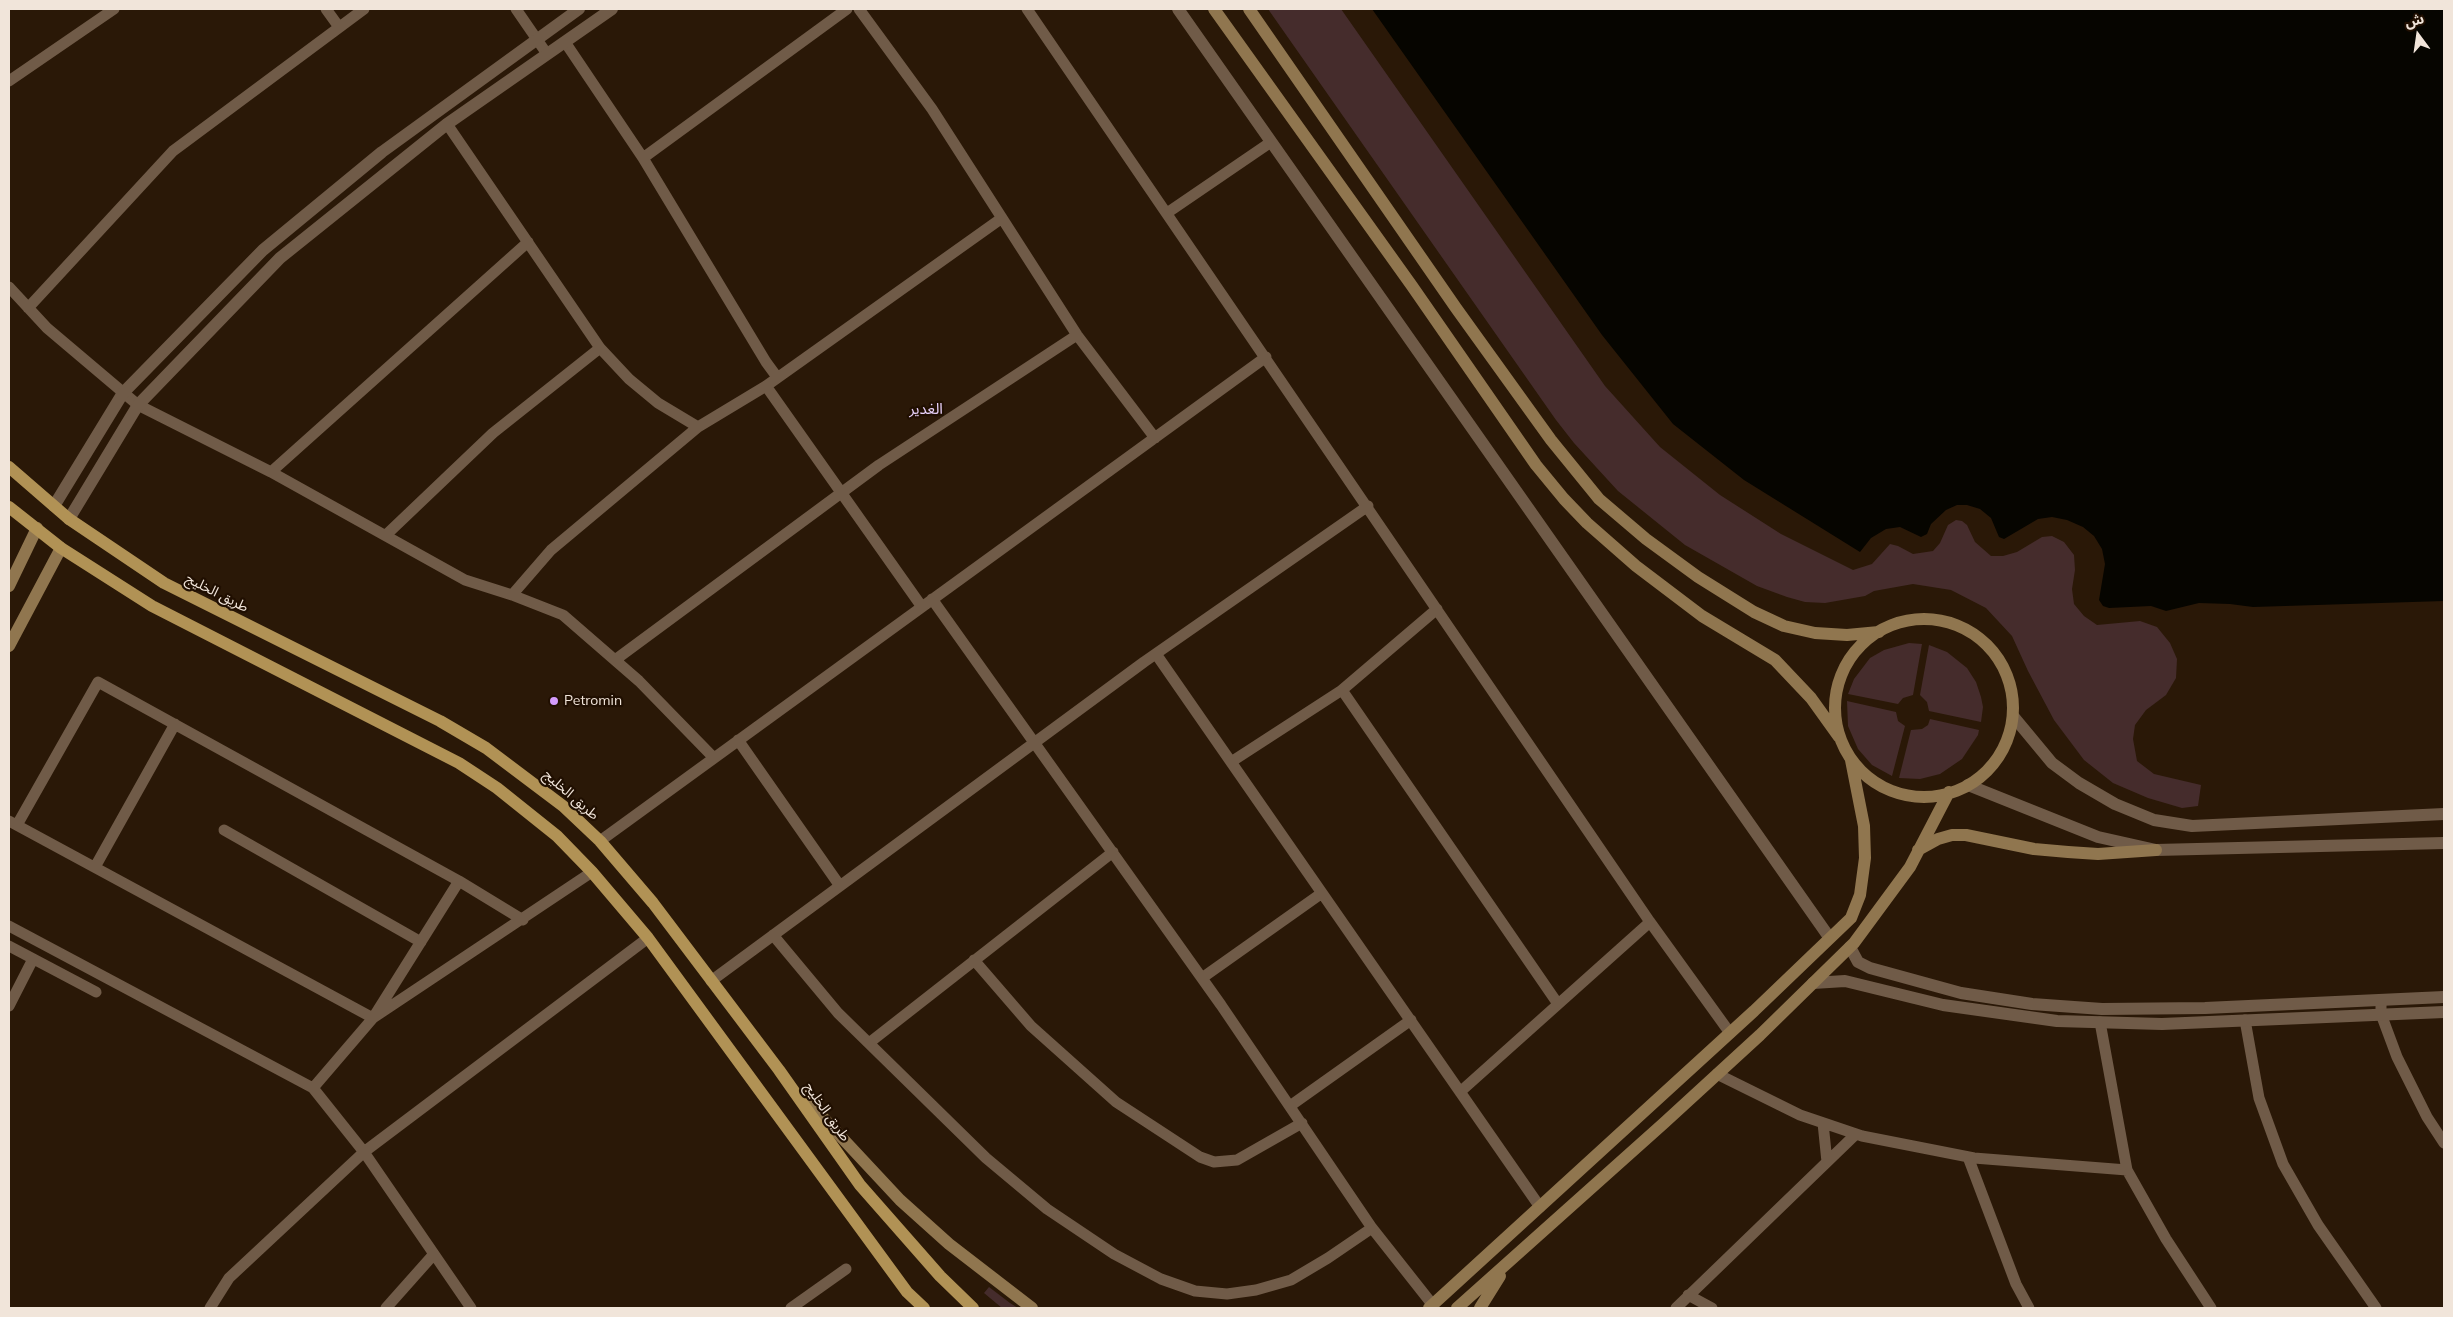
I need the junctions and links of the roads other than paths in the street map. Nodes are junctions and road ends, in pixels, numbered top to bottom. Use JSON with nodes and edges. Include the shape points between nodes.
{"nodes":[{"id":1,"x":114,"y":9,"type":"edge"},
{"id":2,"x":326,"y":9,"type":"edge"},
{"id":3,"x":364,"y":9,"type":"edge"},
{"id":4,"x":516,"y":9,"type":"edge"},
{"id":5,"x":579,"y":9,"type":"edge"},
{"id":6,"x":612,"y":9,"type":"edge"},
{"id":7,"x":847,"y":9,"type":"edge"},
{"id":8,"x":859,"y":9,"type":"edge"},
{"id":9,"x":1027,"y":9,"type":"edge"},
{"id":10,"x":1178,"y":9,"type":"edge"},
{"id":11,"x":1214,"y":9,"type":"edge"},
{"id":12,"x":1249,"y":9,"type":"edge"},
{"id":13,"x":339,"y":27,"type":"junction"},
{"id":14,"x":536,"y":38,"type":"junction"},
{"id":15,"x":565,"y":42,"type":"junction"},
{"id":16,"x":547,"y":54,"type":"junction"},
{"id":17,"x":9,"y":81,"type":"edge"},
{"id":18,"x":447,"y":124,"type":"junction"},
{"id":19,"x":1272,"y":142,"type":"junction"},
{"id":20,"x":643,"y":158,"type":"junction"},
{"id":21,"x":1167,"y":213,"type":"junction"},
{"id":22,"x":1002,"y":218,"type":"junction"},
{"id":23,"x":528,"y":242,"type":"junction"},
{"id":24,"x":9,"y":287,"type":"edge"},
{"id":25,"x":28,"y":308,"type":"junction"},
{"id":26,"x":1077,"y":335,"type":"junction"},
{"id":27,"x":600,"y":348,"type":"junction"},
{"id":28,"x":1266,"y":357,"type":"junction"},
{"id":29,"x":777,"y":377,"type":"junction"},
{"id":30,"x":766,"y":386,"type":"junction"},
{"id":31,"x":124,"y":392,"type":"junction"},
{"id":32,"x":138,"y":405,"type":"junction"},
{"id":33,"x":698,"y":427,"type":"junction"},
{"id":34,"x":1155,"y":438,"type":"junction"},
{"id":35,"x":9,"y":467,"type":"edge"},
{"id":36,"x":272,"y":472,"type":"junction"},
{"id":37,"x":843,"y":492,"type":"junction"},
{"id":38,"x":54,"y":506,"type":"junction"},
{"id":39,"x":1368,"y":506,"type":"junction"},
{"id":40,"x":9,"y":507,"type":"edge"},
{"id":41,"x":69,"y":520,"type":"junction"},
{"id":42,"x":37,"y":528,"type":"junction"},
{"id":43,"x":386,"y":535,"type":"junction"},
{"id":44,"x":61,"y":548,"type":"junction"},
{"id":45,"x":9,"y":586,"type":"edge"},
{"id":46,"x":512,"y":595,"type":"junction"},
{"id":47,"x":932,"y":599,"type":"junction"},
{"id":48,"x":922,"y":607,"type":"junction"},
{"id":49,"x":1437,"y":609,"type":"junction"},
{"id":50,"x":1879,"y":632,"type":"junction"},
{"id":51,"x":9,"y":646,"type":"edge"},
{"id":52,"x":1156,"y":654,"type":"junction"},
{"id":53,"x":615,"y":660,"type":"junction"},
{"id":54,"x":1342,"y":690,"type":"junction"},
{"id":55,"x":2013,"y":716,"type":"junction"},
{"id":56,"x":175,"y":724,"type":"junction"},
{"id":57,"x":1839,"y":737,"type":"junction"},
{"id":58,"x":738,"y":740,"type":"junction"},
{"id":59,"x":1036,"y":743,"type":"junction"},
{"id":60,"x":714,"y":758,"type":"junction"},
{"id":61,"x":1851,"y":760,"type":"junction"},
{"id":62,"x":1231,"y":762,"type":"junction"},
{"id":63,"x":1968,"y":785,"type":"junction"},
{"id":64,"x":1949,"y":792,"type":"junction"},
{"id":65,"x":2444,"y":814,"type":"edge"},
{"id":66,"x":13,"y":823,"type":"edge"},
{"id":67,"x":224,"y":830,"type":"dead end"},
{"id":68,"x":600,"y":841,"type":"junction"},
{"id":69,"x":2444,"y":843,"type":"edge"},
{"id":70,"x":1918,"y":850,"type":"junction"},
{"id":71,"x":2156,"y":850,"type":"junction"},
{"id":72,"x":1113,"y":852,"type":"junction"},
{"id":73,"x":95,"y":867,"type":"junction"},
{"id":74,"x":592,"y":872,"type":"junction"},
{"id":75,"x":459,"y":881,"type":"junction"},
{"id":76,"x":840,"y":886,"type":"junction"},
{"id":77,"x":1322,"y":893,"type":"junction"},
{"id":78,"x":523,"y":920,"type":"junction"},
{"id":79,"x":1650,"y":922,"type":"junction"},
{"id":80,"x":9,"y":926,"type":"edge"},
{"id":81,"x":773,"y":935,"type":"junction"},
{"id":82,"x":1829,"y":936,"type":"junction"},
{"id":83,"x":648,"y":938,"type":"junction"},
{"id":84,"x":421,"y":942,"type":"junction"},
{"id":85,"x":9,"y":946,"type":"edge"},
{"id":86,"x":1850,"y":947,"type":"junction"},
{"id":87,"x":33,"y":959,"type":"junction"},
{"id":88,"x":974,"y":960,"type":"junction"},
{"id":89,"x":1202,"y":978,"type":"junction"},
{"id":90,"x":710,"y":981,"type":"junction"},
{"id":91,"x":1813,"y":983,"type":"junction"},
{"id":92,"x":96,"y":992,"type":"dead end"},
{"id":93,"x":2444,"y":998,"type":"edge"},
{"id":94,"x":2381,"y":1000,"type":"junction"},
{"id":95,"x":1558,"y":1004,"type":"junction"},
{"id":96,"x":9,"y":1006,"type":"edge"},
{"id":97,"x":2444,"y":1012,"type":"edge"},
{"id":98,"x":2381,"y":1014,"type":"junction"},
{"id":99,"x":373,"y":1018,"type":"junction"},
{"id":100,"x":1410,"y":1020,"type":"junction"},
{"id":101,"x":2246,"y":1020,"type":"junction"},
{"id":102,"x":2100,"y":1022,"type":"junction"},
{"id":103,"x":1730,"y":1033,"type":"junction"},
{"id":104,"x":869,"y":1043,"type":"junction"},
{"id":105,"x":779,"y":1070,"type":"junction"},
{"id":106,"x":1717,"y":1074,"type":"junction"},
{"id":107,"x":313,"y":1088,"type":"junction"},
{"id":108,"x":1460,"y":1092,"type":"junction"},
{"id":109,"x":1290,"y":1106,"type":"junction"},
{"id":110,"x":1823,"y":1122,"type":"junction"},
{"id":111,"x":1302,"y":1123,"type":"junction"},
{"id":112,"x":1856,"y":1134,"type":"junction"},
{"id":113,"x":2444,"y":1143,"type":"edge"},
{"id":114,"x":364,"y":1152,"type":"junction"},
{"id":115,"x":1968,"y":1157,"type":"junction"},
{"id":116,"x":1827,"y":1162,"type":"junction"},
{"id":117,"x":2128,"y":1170,"type":"junction"},
{"id":118,"x":1540,"y":1207,"type":"junction"},
{"id":119,"x":1372,"y":1228,"type":"junction"},
{"id":120,"x":434,"y":1254,"type":"junction"},
{"id":121,"x":1511,"y":1260,"type":"junction"},
{"id":122,"x":846,"y":1269,"type":"dead end"},
{"id":123,"x":907,"y":1292,"type":"junction"},
{"id":124,"x":1688,"y":1295,"type":"junction"},
{"id":125,"x":1428,"y":1307,"type":"edge"},
{"id":126,"x":210,"y":1308,"type":"edge"},
{"id":127,"x":386,"y":1308,"type":"edge"},
{"id":128,"x":471,"y":1308,"type":"edge"},
{"id":129,"x":792,"y":1308,"type":"edge"},
{"id":130,"x":916,"y":1308,"type":"edge"},
{"id":131,"x":924,"y":1308,"type":"edge"},
{"id":132,"x":973,"y":1308,"type":"edge"},
{"id":133,"x":1032,"y":1308,"type":"edge"},
{"id":134,"x":1457,"y":1308,"type":"edge"},
{"id":135,"x":1480,"y":1308,"type":"edge"},
{"id":136,"x":1676,"y":1308,"type":"edge"},
{"id":137,"x":1712,"y":1308,"type":"edge"},
{"id":138,"x":2029,"y":1308,"type":"edge"},
{"id":139,"x":2211,"y":1308,"type":"edge"},
{"id":140,"x":2376,"y":1308,"type":"edge"}],
"edges":[{"from":1,"to":17,"type":"street"},
{"from":2,"to":13,"type":"street"},
{"from":3,"to":13,"type":"street"},
{"from":4,"to":14,"type":"street"},
{"from":5,"to":14,"type":"street"},
{"from":6,"to":15,"type":"street"},
{"from":7,"to":20,"type":"street"},
{"from":8,"to":22,"type":"street","via":[[932,109]]},
{"from":9,"to":21,"type":"street"},
{"from":10,"to":19,"type":"street"},
{"from":11,"to":57,"type":"main road","via":[[1536,465],[1564,499],[1587,524],[1636,566],[1702,616],[1775,660],[1811,698]]},
{"from":12,"to":50,"type":"main road","via":[[1456,308],[1551,440],[1599,499],[1698,578],[1754,612],[1815,633]]},
{"from":13,"to":25,"type":"street","via":[[173,151]]},
{"from":14,"to":16,"type":"street"},
{"from":14,"to":31,"type":"street","via":[[382,152],[263,250]]},
{"from":15,"to":16,"type":"street"},
{"from":15,"to":20,"type":"street"},
{"from":16,"to":18,"type":"street"},
{"from":18,"to":23,"type":"street"},
{"from":18,"to":32,"type":"street","via":[[280,258]]},
{"from":19,"to":21,"type":"street"},
{"from":19,"to":82,"type":"street"},
{"from":20,"to":29,"type":"street"},
{"from":21,"to":28,"type":"street"},
{"from":22,"to":26,"type":"street"},
{"from":22,"to":29,"type":"street"},
{"from":23,"to":27,"type":"street"},
{"from":23,"to":36,"type":"street"},
{"from":24,"to":25,"type":"street"},
{"from":25,"to":31,"type":"street"},
{"from":26,"to":34,"type":"street"},
{"from":26,"to":37,"type":"street"},
{"from":27,"to":33,"type":"street","via":[[629,379],[658,403]]},
{"from":27,"to":43,"type":"street","via":[[493,433]]},
{"from":28,"to":34,"type":"street"},
{"from":28,"to":39,"type":"street"},
{"from":29,"to":30,"type":"street"},
{"from":30,"to":33,"type":"street"},
{"from":30,"to":37,"type":"street"},
{"from":31,"to":32,"type":"street"},
{"from":31,"to":38,"type":"street"},
{"from":32,"to":36,"type":"street"},
{"from":32,"to":41,"type":"street"},
{"from":33,"to":46,"type":"street","via":[[552,550]]},
{"from":34,"to":47,"type":"street"},
{"from":35,"to":38,"type":"main road","name":"طريق الخليج"},
{"from":36,"to":43,"type":"street"},
{"from":37,"to":48,"type":"street"},
{"from":37,"to":53,"type":"street"},
{"from":38,"to":41,"type":"main road","name":"طريق الخليج"},
{"from":39,"to":49,"type":"street"},
{"from":39,"to":52,"type":"street"},
{"from":40,"to":42,"type":"main road"},
{"from":41,"to":68,"type":"main road","name":"طريق الخليج","via":[[164,583],[440,720],[520,772]]},
{"from":42,"to":44,"type":"main road"},
{"from":42,"to":45,"type":"main road"},
{"from":43,"to":46,"type":"street","via":[[465,580]]},
{"from":44,"to":51,"type":"main road"},
{"from":44,"to":74,"type":"main road","via":[[152,606],[459,763],[531,814]]},
{"from":46,"to":53,"type":"street","via":[[563,614]]},
{"from":47,"to":48,"type":"street"},
{"from":47,"to":59,"type":"street"},
{"from":48,"to":58,"type":"street"},
{"from":49,"to":54,"type":"street"},
{"from":49,"to":79,"type":"street"},
{"from":50,"to":55,"type":"main road","via":[[1892,624],[1922,618],[1952,623],[1978,636],[1999,658],[2011,686]]},
{"from":50,"to":57,"type":"main road","via":[[1866,639],[1847,662],[1837,686],[1834,712]]},
{"from":52,"to":59,"type":"street"},
{"from":52,"to":62,"type":"street"},
{"from":53,"to":60,"type":"street","via":[[640,681]]},
{"from":54,"to":62,"type":"street"},
{"from":54,"to":95,"type":"street"},
{"from":55,"to":63,"type":"main road","via":[[2005,745],[1988,769]]},
{"from":55,"to":65,"type":"street","via":[[2052,763],[2078,783],[2115,804],[2154,820],[2192,826]]},
{"from":56,"to":66,"type":"street","via":[[98,682]]},
{"from":56,"to":73,"type":"street"},
{"from":56,"to":75,"type":"street"},
{"from":57,"to":61,"type":"main road"},
{"from":58,"to":60,"type":"street"},
{"from":58,"to":76,"type":"street"},
{"from":59,"to":72,"type":"street"},
{"from":59,"to":76,"type":"street"},
{"from":60,"to":68,"type":"street"},
{"from":61,"to":64,"type":"main road","via":[[1869,778],[1892,791],[1917,796]]},
{"from":61,"to":82,"type":"main road","via":[[1864,826],[1865,858],[1860,895],[1851,918]]},
{"from":62,"to":77,"type":"street"},
{"from":63,"to":64,"type":"main road"},
{"from":63,"to":71,"type":"street","via":[[2098,836]]},
{"from":64,"to":70,"type":"main road"},
{"from":66,"to":73,"type":"street"},
{"from":67,"to":84,"type":"street"},
{"from":68,"to":90,"type":"main road","name":"طريق الخليج","via":[[653,903]]},
{"from":69,"to":71,"type":"street"},
{"from":70,"to":71,"type":"main road","via":[[1938,838],[1952,835],[2068,852],[2098,854]]},
{"from":70,"to":86,"type":"main road","via":[[1910,868]]},
{"from":72,"to":88,"type":"street"},
{"from":72,"to":89,"type":"street"},
{"from":73,"to":99,"type":"street"},
{"from":74,"to":78,"type":"street"},
{"from":74,"to":83,"type":"main road"},
{"from":75,"to":78,"type":"street"},
{"from":75,"to":84,"type":"street"},
{"from":76,"to":81,"type":"street"},
{"from":77,"to":89,"type":"street"},
{"from":77,"to":100,"type":"street"},
{"from":78,"to":99,"type":"street"},
{"from":79,"to":95,"type":"street"},
{"from":79,"to":103,"type":"street"},
{"from":80,"to":107,"type":"street"},
{"from":81,"to":90,"type":"street"},
{"from":81,"to":104,"type":"street","via":[[838,1013]]},
{"from":82,"to":103,"type":"main road"},
{"from":83,"to":114,"type":"street"},
{"from":83,"to":123,"type":"main road"},
{"from":84,"to":99,"type":"street"},
{"from":85,"to":87,"type":"street"},
{"from":86,"to":91,"type":"main road"},
{"from":86,"to":94,"type":"street","via":[[1858,962],[1870,968],[1961,993],[2032,1004],[2102,1009],[2205,1008]]},
{"from":87,"to":92,"type":"street"},
{"from":87,"to":96,"type":"street"},
{"from":88,"to":104,"type":"street"},
{"from":88,"to":111,"type":"street","via":[[1032,1026],[1116,1102],[1200,1157],[1214,1162],[1236,1160]]},
{"from":89,"to":109,"type":"street"},
{"from":90,"to":105,"type":"main road","name":"طريق الخليج"},
{"from":91,"to":102,"type":"street","via":[[1845,981],[1943,1005],[2057,1022]]},
{"from":91,"to":106,"type":"main road"},
{"from":93,"to":94,"type":"street"},
{"from":94,"to":98,"type":"street"},
{"from":95,"to":108,"type":"street"},
{"from":97,"to":98,"type":"street"},
{"from":98,"to":101,"type":"street"},
{"from":98,"to":113,"type":"street","via":[[2397,1057]]},
{"from":99,"to":107,"type":"street"},
{"from":100,"to":108,"type":"street"},
{"from":100,"to":109,"type":"street"},
{"from":101,"to":102,"type":"street","via":[[2162,1024]]},
{"from":101,"to":140,"type":"street","via":[[2259,1098],[2284,1164],[2318,1225]]},
{"from":102,"to":117,"type":"street"},
{"from":103,"to":118,"type":"main road"},
{"from":104,"to":119,"type":"street","via":[[986,1158],[1047,1209],[1114,1254],[1161,1279],[1195,1291],[1228,1294],[1256,1290],[1290,1280]]},
{"from":105,"to":132,"type":"main road","name":"طريق الخليج","via":[[860,1185],[940,1276]]},
{"from":105,"to":133,"type":"main road","via":[[900,1200],[949,1244]]},
{"from":106,"to":110,"type":"street","via":[[1800,1115]]},
{"from":106,"to":121,"type":"main road"},
{"from":107,"to":114,"type":"street"},
{"from":108,"to":118,"type":"street"},
{"from":109,"to":111,"type":"street"},
{"from":110,"to":112,"type":"street"},
{"from":110,"to":116,"type":"street"},
{"from":111,"to":119,"type":"street"},
{"from":112,"to":115,"type":"street"},
{"from":112,"to":116,"type":"street"},
{"from":114,"to":120,"type":"street"},
{"from":114,"to":126,"type":"street","via":[[229,1278]]},
{"from":115,"to":117,"type":"street"},
{"from":115,"to":138,"type":"street","via":[[2016,1284]]},
{"from":116,"to":124,"type":"street"},
{"from":117,"to":139,"type":"street"},
{"from":118,"to":125,"type":"main road"},
{"from":119,"to":125,"type":"street"},
{"from":120,"to":127,"type":"street"},
{"from":120,"to":128,"type":"street"},
{"from":121,"to":134,"type":"main road"},
{"from":121,"to":135,"type":"main road"},
{"from":122,"to":129,"type":"street"},
{"from":123,"to":130,"type":"main road"},
{"from":123,"to":131,"type":"main road"},
{"from":124,"to":136,"type":"street"},
{"from":124,"to":137,"type":"street"}]}
